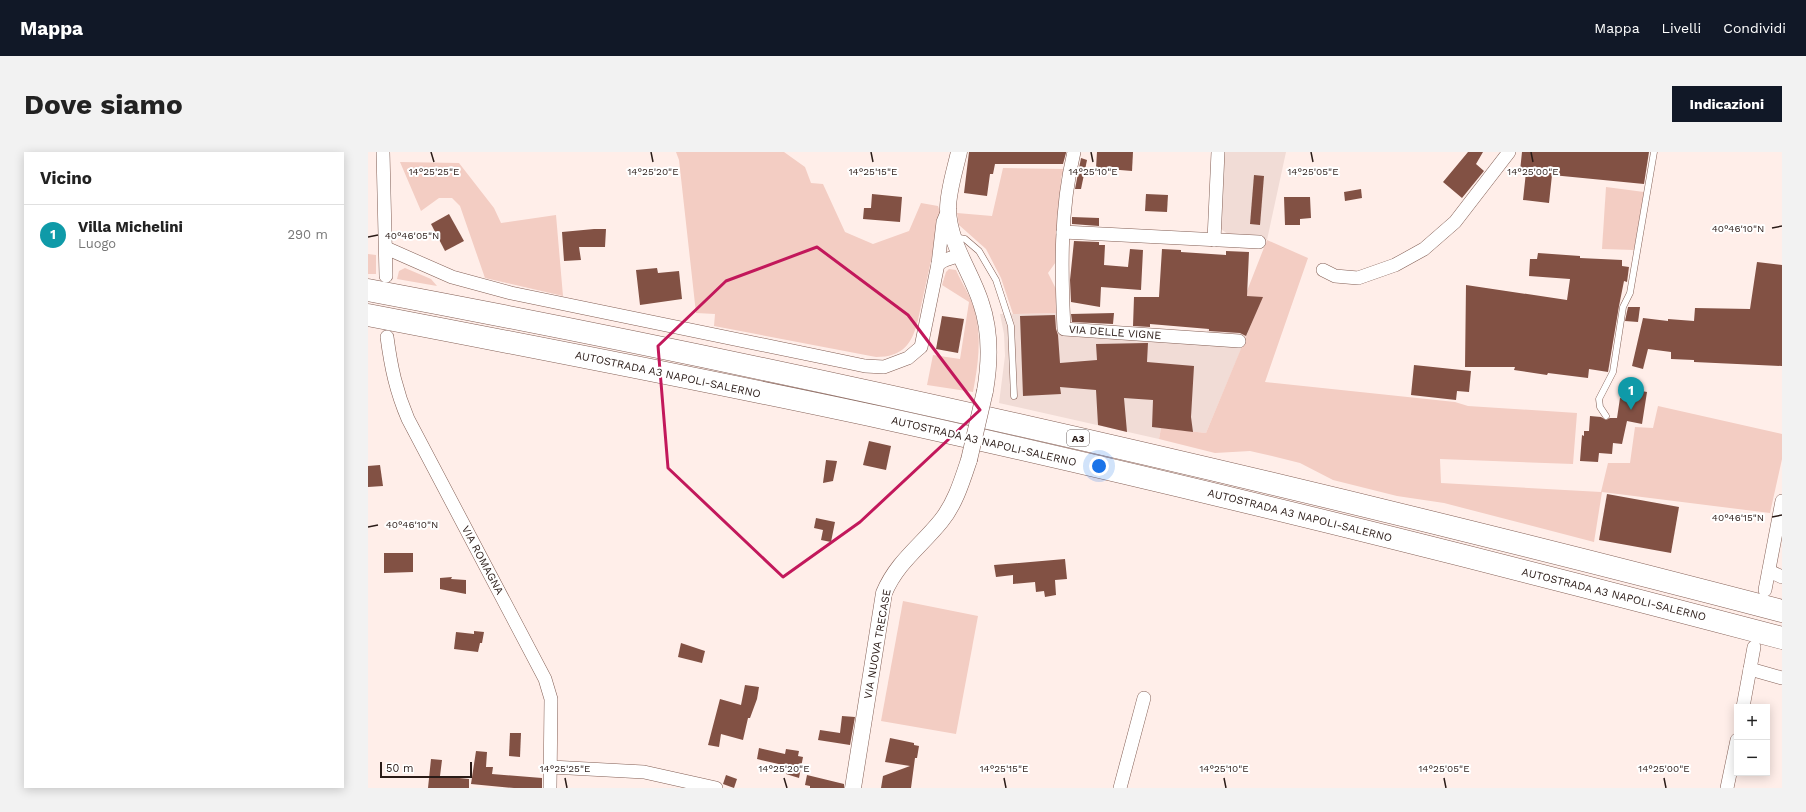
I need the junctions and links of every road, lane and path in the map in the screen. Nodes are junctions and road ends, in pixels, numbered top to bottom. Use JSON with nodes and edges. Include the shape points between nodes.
{"nodes":[{"id":1,"x":383,"y":152,"type":"edge"},
{"id":2,"x":959,"y":152,"type":"edge"},
{"id":3,"x":1074,"y":152,"type":"edge"},
{"id":4,"x":1218,"y":152,"type":"edge"},
{"id":5,"x":1509,"y":152,"type":"edge"},
{"id":6,"x":1654,"y":152,"type":"edge"},
{"id":7,"x":948,"y":210,"type":"junction"},
{"id":8,"x":1063,"y":232,"type":"junction"},
{"id":9,"x":1214,"y":240,"type":"junction"},
{"id":10,"x":1259,"y":242,"type":"dead end"},
{"id":11,"x":956,"y":246,"type":"junction"},
{"id":12,"x":386,"y":248,"type":"junction"},
{"id":13,"x":939,"y":258,"type":"junction"},
{"id":14,"x":1323,"y":270,"type":"dead end"},
{"id":15,"x":386,"y":276,"type":"dead end"},
{"id":16,"x":368,"y":290,"type":"edge"},
{"id":17,"x":368,"y":315,"type":"edge"},
{"id":18,"x":387,"y":337,"type":"dead end"},
{"id":19,"x":1239,"y":341,"type":"dead end"},
{"id":20,"x":1014,"y":396,"type":"dead end"},
{"id":21,"x":1606,"y":416,"type":"dead end"},
{"id":22,"x":1782,"y":501,"type":"edge"},
{"id":23,"x":1769,"y":571,"type":"junction"},
{"id":24,"x":1782,"y":577,"type":"edge"},
{"id":25,"x":1765,"y":590,"type":"dead end"},
{"id":26,"x":1782,"y":611,"type":"edge"},
{"id":27,"x":1782,"y":638,"type":"edge"},
{"id":28,"x":1754,"y":648,"type":"dead end"},
{"id":29,"x":1750,"y":669,"type":"junction"},
{"id":30,"x":1782,"y":678,"type":"edge"},
{"id":31,"x":1144,"y":698,"type":"dead end"},
{"id":32,"x":1744,"y":704,"type":"edge"},
{"id":33,"x":1734,"y":756,"type":"edge"},
{"id":34,"x":551,"y":767,"type":"junction"},
{"id":35,"x":550,"y":788,"type":"edge"},
{"id":36,"x":716,"y":788,"type":"edge"},
{"id":37,"x":854,"y":788,"type":"edge"},
{"id":38,"x":1120,"y":788,"type":"edge"},
{"id":39,"x":1728,"y":788,"type":"edge"}],
"edges":[{"from":1,"to":12,"type":"street"},
{"from":2,"to":7,"type":"street","name":"VIA NUOVA TRECASE"},
{"from":3,"to":8,"type":"street","name":"VIA DELLE VIGNE","via":[[1068,177]]},
{"from":4,"to":9,"type":"street"},
{"from":5,"to":14,"type":"street","via":[[1455,222],[1424,249],[1395,265],[1358,278],[1335,276]]},
{"from":6,"to":21,"type":"lane","via":[[1630,293],[1624,307],[1613,372],[1599,399],[1600,407]]},
{"from":7,"to":11,"type":"street","name":"VIA NUOVA TRECASE"},
{"from":7,"to":13,"type":"street","via":[[943,222]]},
{"from":8,"to":9,"type":"street"},
{"from":8,"to":19,"type":"street","name":"VIA DELLE VIGNE","via":[[1064,330]]},
{"from":9,"to":10,"type":"street"},
{"from":11,"to":13,"type":"street","via":[[945,260]]},
{"from":11,"to":20,"type":"lane","via":[[965,239],[979,251],[996,280],[1011,326]]},
{"from":11,"to":37,"type":"street","name":"VIA NUOVA TRECASE","bridge":true,"via":[[981,303],[987,326],[989,368],[985,391],[959,491],[942,520],[890,578],[884,593]]},
{"from":12,"to":13,"type":"street","via":[[452,277],[511,293],[853,363],[884,367],[908,358],[921,347]]},
{"from":12,"to":15,"type":"street"},
{"from":16,"to":26,"type":"highway","number":"A3","via":[[818,380],[1014,423],[1276,483]]},
{"from":17,"to":27,"type":"highway","name":"AUTOSTRADA A3 NAPOLI-SALERNO","number":"A3","via":[[873,416],[1044,455],[1422,545]]},
{"from":18,"to":34,"type":"street","name":"VIA ROMAGNA","via":[[397,393],[408,419],[545,679],[551,699]]},
{"from":22,"to":23,"type":"street"},
{"from":23,"to":24,"type":"street"},
{"from":23,"to":25,"type":"street"},
{"from":28,"to":29,"type":"street"},
{"from":29,"to":30,"type":"street"},
{"from":29,"to":32,"type":"street"},
{"from":31,"to":38,"type":"street"},
{"from":33,"to":39,"type":"street"},
{"from":34,"to":35,"type":"street","name":"VIA ROMAGNA"},
{"from":34,"to":36,"type":"street","via":[[644,772]]}]}
